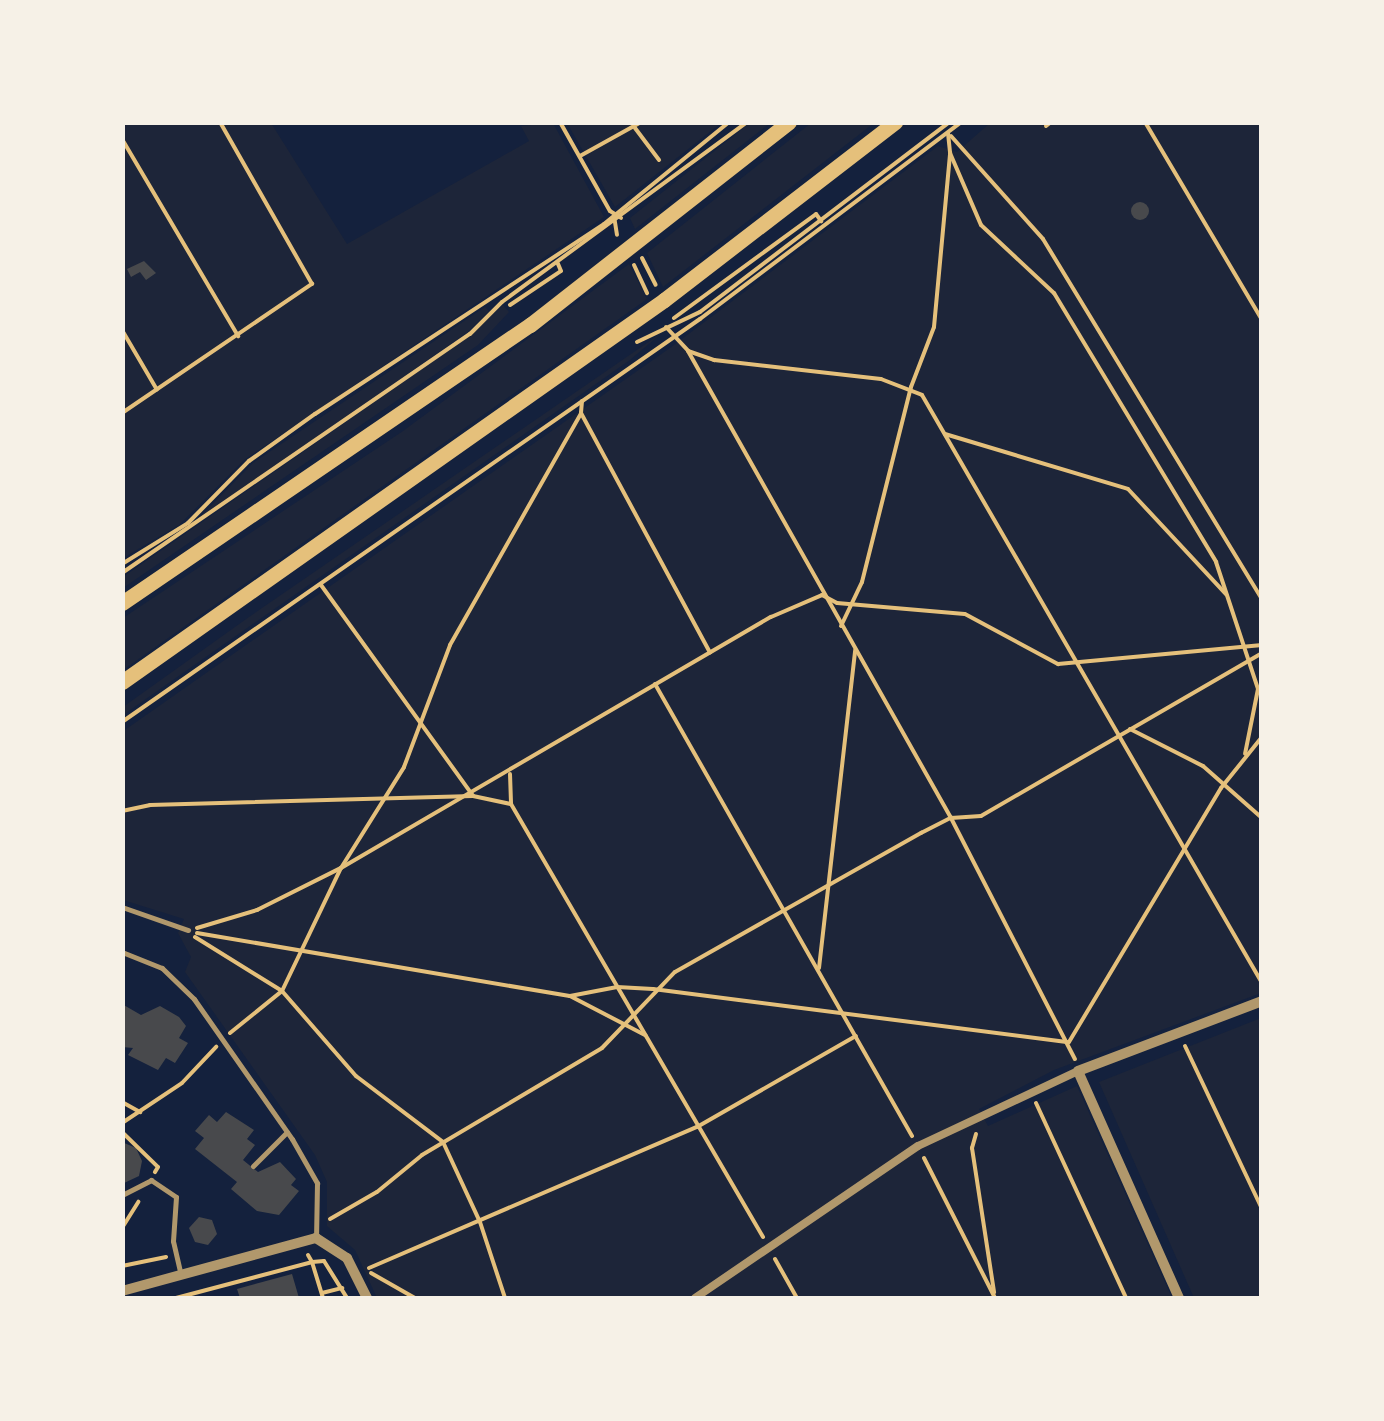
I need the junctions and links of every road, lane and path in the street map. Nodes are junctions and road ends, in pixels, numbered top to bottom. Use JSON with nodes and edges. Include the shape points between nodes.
{"nodes":[{"id":1,"x":220,"y":122,"type":"edge"},
{"id":2,"x":560,"y":122,"type":"edge"},
{"id":3,"x":641,"y":122,"type":"edge"},
{"id":4,"x":728,"y":122,"type":"edge"},
{"id":5,"x":747,"y":122,"type":"edge"},
{"id":6,"x":789,"y":122,"type":"edge"},
{"id":7,"x":896,"y":122,"type":"edge"},
{"id":8,"x":949,"y":122,"type":"edge"},
{"id":9,"x":961,"y":122,"type":"edge"},
{"id":10,"x":1145,"y":122,"type":"edge"},
{"id":11,"x":635,"y":128,"type":"junction"},
{"id":12,"x":949,"y":135,"type":"junction"},
{"id":13,"x":122,"y":139,"type":"edge"},
{"id":14,"x":950,"y":152,"type":"junction"},
{"id":15,"x":580,"y":156,"type":"junction"},
{"id":16,"x":658,"y":160,"type":"dead end"},
{"id":17,"x":617,"y":217,"type":"junction"},
{"id":18,"x":823,"y":223,"type":"junction"},
{"id":19,"x":612,"y":224,"type":"dead end"},
{"id":20,"x":640,"y":254,"type":"dead end"},
{"id":21,"x":632,"y":260,"type":"dead end"},
{"id":22,"x":556,"y":261,"type":"junction"},
{"id":23,"x":659,"y":290,"type":"dead end"},
{"id":24,"x":650,"y":298,"type":"dead end"},
{"id":25,"x":510,"y":305,"type":"dead end"},
{"id":26,"x":1262,"y":320,"type":"edge"},
{"id":27,"x":666,"y":327,"type":"junction"},
{"id":28,"x":122,"y":330,"type":"edge"},
{"id":29,"x":676,"y":334,"type":"junction"},
{"id":30,"x":238,"y":336,"type":"junction"},
{"id":31,"x":627,"y":348,"type":"dead end"},
{"id":32,"x":688,"y":351,"type":"junction"},
{"id":33,"x":912,"y":387,"type":"junction"},
{"id":34,"x":157,"y":390,"type":"junction"},
{"id":35,"x":582,"y":401,"type":"junction"},
{"id":36,"x":122,"y":413,"type":"edge"},
{"id":37,"x":581,"y":413,"type":"junction"},
{"id":38,"x":945,"y":434,"type":"junction"},
{"id":39,"x":122,"y":564,"type":"edge"},
{"id":40,"x":122,"y":573,"type":"edge"},
{"id":41,"x":320,"y":584,"type":"junction"},
{"id":42,"x":822,"y":595,"type":"junction"},
{"id":43,"x":1228,"y":596,"type":"junction"},
{"id":44,"x":1262,"y":599,"type":"edge"},
{"id":45,"x":122,"y":603,"type":"edge"},
{"id":46,"x":851,"y":603,"type":"junction"},
{"id":47,"x":841,"y":627,"type":"junction"},
{"id":48,"x":1260,"y":649,"type":"edge"},
{"id":49,"x":855,"y":650,"type":"junction"},
{"id":50,"x":1248,"y":650,"type":"junction"},
{"id":51,"x":710,"y":653,"type":"junction"},
{"id":52,"x":1251,"y":660,"type":"junction"},
{"id":53,"x":1077,"y":666,"type":"junction"},
{"id":54,"x":122,"y":682,"type":"edge"},
{"id":55,"x":655,"y":684,"type":"junction"},
{"id":56,"x":122,"y":722,"type":"edge"},
{"id":57,"x":421,"y":727,"type":"junction"},
{"id":58,"x":1130,"y":729,"type":"junction"},
{"id":59,"x":1120,"y":735,"type":"junction"},
{"id":60,"x":1262,"y":738,"type":"edge"},
{"id":61,"x":1244,"y":757,"type":"junction"},
{"id":62,"x":510,"y":774,"type":"junction"},
{"id":63,"x":1221,"y":788,"type":"junction"},
{"id":64,"x":473,"y":796,"type":"junction"},
{"id":65,"x":380,"y":803,"type":"junction"},
{"id":66,"x":512,"y":804,"type":"junction"},
{"id":67,"x":122,"y":811,"type":"edge"},
{"id":68,"x":951,"y":818,"type":"junction"},
{"id":69,"x":1262,"y":818,"type":"edge"},
{"id":70,"x":1184,"y":853,"type":"junction"},
{"id":71,"x":342,"y":868,"type":"junction"},
{"id":72,"x":826,"y":888,"type":"junction"},
{"id":73,"x":122,"y":906,"type":"edge"},
{"id":74,"x":784,"y":912,"type":"junction"},
{"id":75,"x":188,"y":930,"type":"junction"},
{"id":76,"x":122,"y":952,"type":"edge"},
{"id":77,"x":295,"y":954,"type":"junction"},
{"id":78,"x":819,"y":972,"type":"junction"},
{"id":79,"x":1262,"y":983,"type":"edge"},
{"id":80,"x":617,"y":987,"type":"junction"},
{"id":81,"x":653,"y":989,"type":"junction"},
{"id":82,"x":282,"y":990,"type":"junction"},
{"id":83,"x":570,"y":996,"type":"junction"},
{"id":84,"x":1262,"y":1001,"type":"edge"},
{"id":85,"x":843,"y":1014,"type":"junction"},
{"id":86,"x":636,"y":1017,"type":"junction"},
{"id":87,"x":627,"y":1025,"type":"junction"},
{"id":88,"x":647,"y":1036,"type":"junction"},
{"id":89,"x":856,"y":1036,"type":"junction"},
{"id":90,"x":222,"y":1040,"type":"junction"},
{"id":91,"x":1069,"y":1042,"type":"junction"},
{"id":92,"x":1186,"y":1049,"type":"dead end"},
{"id":93,"x":1078,"y":1071,"type":"junction"},
{"id":94,"x":122,"y":1102,"type":"edge"},
{"id":95,"x":1036,"y":1104,"type":"dead end"},
{"id":96,"x":991,"y":1110,"type":"junction"},
{"id":97,"x":140,"y":1112,"type":"junction"},
{"id":98,"x":122,"y":1123,"type":"edge"},
{"id":99,"x":697,"y":1127,"type":"junction"},
{"id":100,"x":287,"y":1132,"type":"junction"},
{"id":101,"x":442,"y":1142,"type":"junction"},
{"id":102,"x":918,"y":1146,"type":"junction"},
{"id":103,"x":253,"y":1166,"type":"dead end"},
{"id":104,"x":122,"y":1195,"type":"edge"},
{"id":105,"x":1262,"y":1209,"type":"edge"},
{"id":106,"x":318,"y":1220,"type":"junction"},
{"id":107,"x":480,"y":1222,"type":"junction"},
{"id":108,"x":316,"y":1238,"type":"junction"},
{"id":109,"x":772,"y":1252,"type":"junction"},
{"id":110,"x":177,"y":1260,"type":"junction"},
{"id":111,"x":312,"y":1262,"type":"junction"},
{"id":112,"x":122,"y":1266,"type":"edge"},
{"id":113,"x":180,"y":1275,"type":"junction"},
{"id":114,"x":342,"y":1288,"type":"junction"},
{"id":115,"x":213,"y":1289,"type":"junction"},
{"id":116,"x":122,"y":1291,"type":"edge"},
{"id":117,"x":322,"y":1296,"type":"edge"},
{"id":118,"x":176,"y":1298,"type":"edge"},
{"id":119,"x":216,"y":1298,"type":"edge"},
{"id":120,"x":347,"y":1298,"type":"edge"},
{"id":121,"x":367,"y":1298,"type":"edge"},
{"id":122,"x":414,"y":1298,"type":"edge"},
{"id":123,"x":505,"y":1298,"type":"edge"},
{"id":124,"x":695,"y":1298,"type":"edge"},
{"id":125,"x":796,"y":1298,"type":"edge"},
{"id":126,"x":994,"y":1298,"type":"edge"},
{"id":127,"x":1126,"y":1298,"type":"edge"},
{"id":128,"x":1179,"y":1298,"type":"edge"}],
"edges":[{"from":1,"to":30,"type":"path","via":[[312,284]]},
{"from":2,"to":15,"type":"path"},
{"from":3,"to":11,"type":"path"},
{"from":4,"to":17,"type":"path"},
{"from":5,"to":40,"type":"path","via":[[502,302],[470,334]]},
{"from":6,"to":45,"type":"main road","via":[[530,325]]},
{"from":7,"to":54,"type":"main road","via":[[664,300]]},
{"from":8,"to":18,"type":"path"},
{"from":9,"to":12,"type":"path"},
{"from":10,"to":26,"type":"path"},
{"from":11,"to":15,"type":"path"},
{"from":11,"to":16,"type":"path"},
{"from":12,"to":14,"type":"path"},
{"from":12,"to":18,"type":"path"},
{"from":12,"to":44,"type":"path","via":[[1044,239]]},
{"from":13,"to":30,"type":"path"},
{"from":14,"to":33,"type":"path","via":[[934,327]]},
{"from":14,"to":43,"type":"path","via":[[993,240],[1054,293],[1216,562]]},
{"from":15,"to":17,"type":"path"},
{"from":17,"to":19,"type":"path"},
{"from":17,"to":22,"type":"path"},
{"from":18,"to":27,"type":"path","via":[[700,312]]},
{"from":18,"to":29,"type":"path"},
{"from":18,"to":29,"type":"path","via":[[816,214],[675,321]]},
{"from":20,"to":23,"type":"path"},
{"from":21,"to":24,"type":"path"},
{"from":22,"to":25,"type":"path","via":[[561,271]]},
{"from":22,"to":39,"type":"path","via":[[289,433],[250,461],[188,523]]},
{"from":27,"to":29,"type":"path"},
{"from":27,"to":31,"type":"path"},
{"from":28,"to":34,"type":"path"},
{"from":29,"to":32,"type":"path"},
{"from":29,"to":35,"type":"path"},
{"from":30,"to":34,"type":"path"},
{"from":32,"to":33,"type":"path"},
{"from":32,"to":42,"type":"path"},
{"from":33,"to":38,"type":"path"},
{"from":33,"to":46,"type":"path","via":[[895,466]]},
{"from":34,"to":36,"type":"path"},
{"from":35,"to":37,"type":"path"},
{"from":35,"to":41,"type":"path"},
{"from":37,"to":51,"type":"path"},
{"from":37,"to":57,"type":"path","via":[[450,645]]},
{"from":38,"to":43,"type":"path","via":[[1128,489]]},
{"from":38,"to":53,"type":"path"},
{"from":41,"to":56,"type":"path"},
{"from":41,"to":57,"type":"path"},
{"from":42,"to":46,"type":"path"},
{"from":42,"to":47,"type":"path"},
{"from":42,"to":51,"type":"path"},
{"from":43,"to":50,"type":"path"},
{"from":46,"to":47,"type":"path"},
{"from":46,"to":53,"type":"path","via":[[966,614],[1036,656]]},
{"from":47,"to":49,"type":"path"},
{"from":48,"to":50,"type":"path"},
{"from":48,"to":52,"type":"path"},
{"from":49,"to":68,"type":"path"},
{"from":49,"to":72,"type":"path"},
{"from":50,"to":52,"type":"path"},
{"from":50,"to":53,"type":"path"},
{"from":51,"to":55,"type":"path"},
{"from":52,"to":58,"type":"path"},
{"from":52,"to":61,"type":"path","via":[[1260,704]]},
{"from":53,"to":59,"type":"path"},
{"from":55,"to":62,"type":"path"},
{"from":55,"to":74,"type":"path"},
{"from":57,"to":64,"type":"path"},
{"from":57,"to":65,"type":"path"},
{"from":58,"to":59,"type":"path"},
{"from":58,"to":63,"type":"path","via":[[1203,766]]},
{"from":59,"to":68,"type":"path","via":[[980,816]]},
{"from":59,"to":70,"type":"path"},
{"from":60,"to":61,"type":"path"},
{"from":61,"to":63,"type":"path"},
{"from":62,"to":64,"type":"path"},
{"from":62,"to":66,"type":"path"},
{"from":63,"to":69,"type":"path"},
{"from":63,"to":70,"type":"path"},
{"from":64,"to":65,"type":"path"},
{"from":64,"to":66,"type":"path"},
{"from":64,"to":71,"type":"path"},
{"from":65,"to":67,"type":"path","via":[[150,805]]},
{"from":65,"to":71,"type":"path"},
{"from":66,"to":80,"type":"path"},
{"from":68,"to":72,"type":"path"},
{"from":68,"to":91,"type":"path"},
{"from":70,"to":79,"type":"path"},
{"from":70,"to":91,"type":"path"},
{"from":71,"to":75,"type":"path","via":[[256,910]]},
{"from":71,"to":77,"type":"path"},
{"from":72,"to":74,"type":"path"},
{"from":72,"to":78,"type":"path"},
{"from":73,"to":75,"type":"lane"},
{"from":74,"to":78,"type":"path"},
{"from":74,"to":81,"type":"path"},
{"from":75,"to":77,"type":"path"},
{"from":75,"to":82,"type":"path"},
{"from":76,"to":90,"type":"lane","via":[[162,968]]},
{"from":77,"to":82,"type":"path"},
{"from":77,"to":83,"type":"path"},
{"from":78,"to":85,"type":"path"},
{"from":80,"to":81,"type":"path"},
{"from":80,"to":83,"type":"path"},
{"from":80,"to":86,"type":"path"},
{"from":81,"to":85,"type":"path"},
{"from":81,"to":86,"type":"path"},
{"from":82,"to":90,"type":"path"},
{"from":82,"to":101,"type":"path","via":[[356,1076]]},
{"from":83,"to":87,"type":"path"},
{"from":84,"to":93,"type":"street"},
{"from":85,"to":89,"type":"path"},
{"from":85,"to":91,"type":"path"},
{"from":86,"to":87,"type":"path"},
{"from":86,"to":88,"type":"path"},
{"from":87,"to":88,"type":"path"},
{"from":87,"to":101,"type":"path","via":[[536,1091]]},
{"from":88,"to":99,"type":"path"},
{"from":89,"to":99,"type":"path"},
{"from":89,"to":102,"type":"path"},
{"from":90,"to":97,"type":"path","via":[[182,1083]]},
{"from":90,"to":100,"type":"lane"},
{"from":91,"to":93,"type":"path"},
{"from":92,"to":105,"type":"path"},
{"from":93,"to":96,"type":"street"},
{"from":93,"to":128,"type":"street"},
{"from":94,"to":97,"type":"path"},
{"from":95,"to":127,"type":"path"},
{"from":96,"to":102,"type":"street"},
{"from":96,"to":126,"type":"path","via":[[972,1148],[994,1263]]},
{"from":97,"to":98,"type":"path"},
{"from":99,"to":107,"type":"path"},
{"from":99,"to":109,"type":"path"},
{"from":100,"to":103,"type":"lane"},
{"from":100,"to":106,"type":"lane","via":[[316,1183]]},
{"from":101,"to":106,"type":"path","via":[[342,1216]]},
{"from":101,"to":107,"type":"path"},
{"from":102,"to":109,"type":"street"},
{"from":102,"to":126,"type":"path"},
{"from":104,"to":110,"type":"lane","via":[[150,1180],[176,1197]]},
{"from":106,"to":108,"type":"lane"},
{"from":107,"to":122,"type":"path","via":[[362,1268]]},
{"from":107,"to":123,"type":"path"},
{"from":108,"to":113,"type":"street"},
{"from":108,"to":121,"type":"street","via":[[348,1258]]},
{"from":109,"to":124,"type":"street"},
{"from":109,"to":125,"type":"path"},
{"from":110,"to":112,"type":"path","via":[[159,1256]]},
{"from":110,"to":113,"type":"lane"},
{"from":111,"to":114,"type":"path","via":[[324,1261]]},
{"from":111,"to":115,"type":"path"},
{"from":111,"to":117,"type":"path"},
{"from":113,"to":116,"type":"street"},
{"from":114,"to":117,"type":"path"},
{"from":114,"to":120,"type":"path"},
{"from":115,"to":118,"type":"path"},
{"from":115,"to":119,"type":"path"}]}
